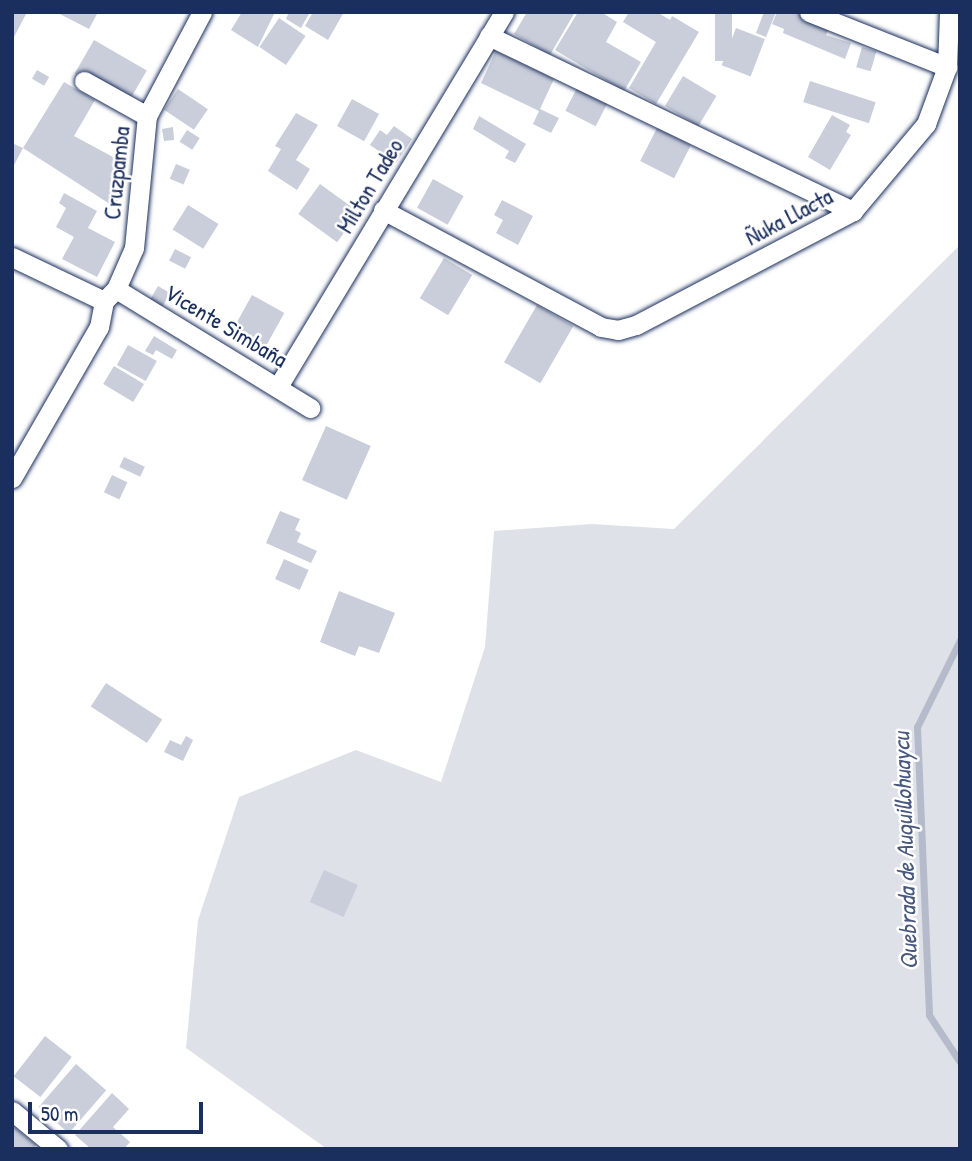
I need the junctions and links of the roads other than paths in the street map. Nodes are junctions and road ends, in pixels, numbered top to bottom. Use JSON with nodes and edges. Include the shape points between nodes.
{"nodes":[{"id":1,"x":202,"y":12,"type":"edge"},
{"id":2,"x":504,"y":12,"type":"edge"},
{"id":3,"x":809,"y":12,"type":"edge"},
{"id":4,"x":949,"y":12,"type":"edge"},
{"id":5,"x":489,"y":36,"type":"junction"},
{"id":6,"x":947,"y":67,"type":"junction"},
{"id":7,"x":84,"y":81,"type":"dead end"},
{"id":8,"x":148,"y":116,"type":"junction"},
{"id":9,"x":383,"y":210,"type":"junction"},
{"id":10,"x":853,"y":211,"type":"junction"},
{"id":11,"x":12,"y":257,"type":"edge"},
{"id":12,"x":110,"y":295,"type":"junction"},
{"id":13,"x":279,"y":385,"type":"junction"},
{"id":14,"x":310,"y":408,"type":"dead end"},
{"id":15,"x":12,"y":478,"type":"edge"},
{"id":16,"x":12,"y":1111,"type":"edge"},
{"id":17,"x":58,"y":1149,"type":"edge"}],
"edges":[{"from":1,"to":8,"type":"street","name":"Cruzpamba"},
{"from":2,"to":5,"type":"street","name":"Milton Tadeo"},
{"from":3,"to":6,"type":"street"},
{"from":4,"to":6,"type":"street","name":"Ñuka Llacta"},
{"from":5,"to":9,"type":"street","name":"Milton Tadeo"},
{"from":5,"to":10,"type":"street"},
{"from":6,"to":10,"type":"street","name":"Ñuka Llacta","via":[[926,124]]},
{"from":7,"to":8,"type":"street"},
{"from":8,"to":12,"type":"street","name":"Cruzpamba","via":[[134,248]]},
{"from":9,"to":10,"type":"street","name":"Ñuka Llacta","via":[[601,327],[618,330],[636,325]]},
{"from":9,"to":13,"type":"street","name":"Milton Tadeo"},
{"from":11,"to":12,"type":"street","name":"Vicente Simbaña"},
{"from":12,"to":13,"type":"street","name":"Vicente Simbaña"},
{"from":12,"to":15,"type":"street","name":"Cruzpamba","via":[[99,327]]},
{"from":13,"to":14,"type":"street","name":"Vicente Simbaña"},
{"from":16,"to":17,"type":"street"}]}
